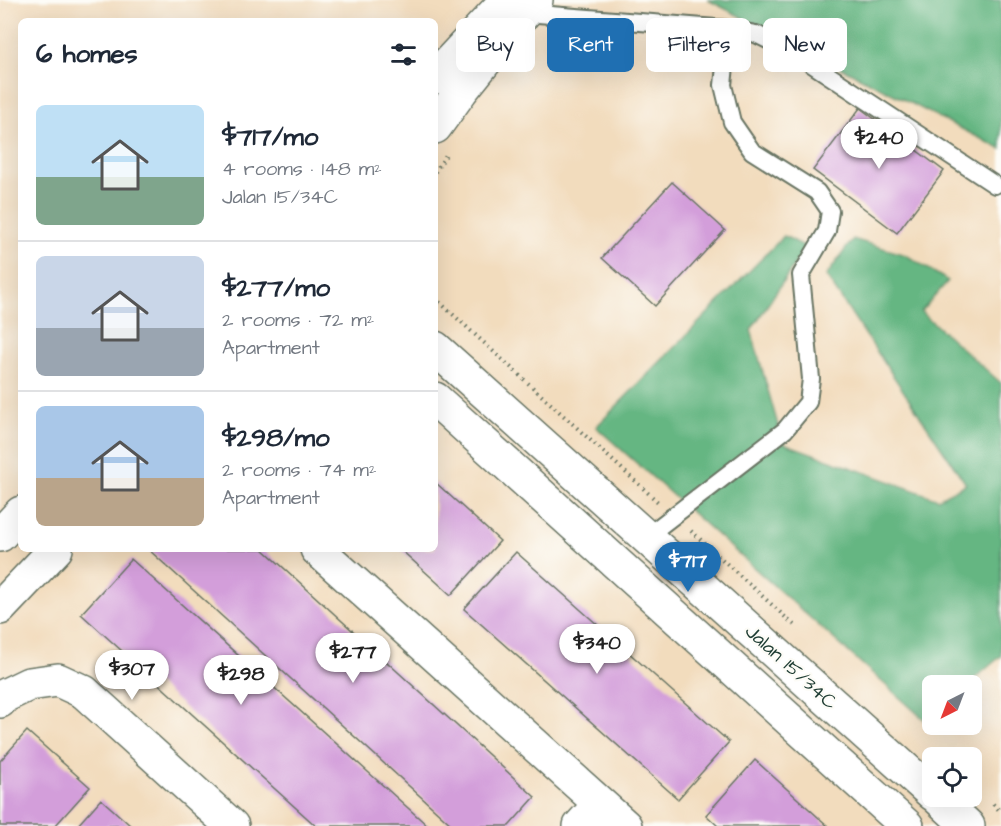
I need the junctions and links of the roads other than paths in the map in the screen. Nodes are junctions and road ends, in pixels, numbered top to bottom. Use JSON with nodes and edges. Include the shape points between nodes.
{"nodes":[{"id":1,"x":522,"y":4,"type":"edge"},
{"id":2,"x":646,"y":19,"type":"edge"},
{"id":3,"x":751,"y":33,"type":"edge"},
{"id":4,"x":724,"y":72,"type":"edge"},
{"id":5,"x":448,"y":84,"type":"edge"},
{"id":6,"x":438,"y":127,"type":"edge"},
{"id":7,"x":995,"y":185,"type":"dead end"},
{"id":8,"x":438,"y":351,"type":"edge"},
{"id":9,"x":438,"y":402,"type":"edge"},
{"id":10,"x":18,"y":516,"type":"edge"},
{"id":11,"x":0,"y":535,"type":"edge"},
{"id":12,"x":646,"y":537,"type":"junction"},
{"id":13,"x":53,"y":552,"type":"edge"},
{"id":14,"x":320,"y":552,"type":"edge"},
{"id":15,"x":0,"y":608,"type":"edge"},
{"id":16,"x":2,"y":699,"type":"edge"},
{"id":17,"x":922,"y":784,"type":"edge"},
{"id":18,"x":947,"y":807,"type":"edge"},
{"id":19,"x":590,"y":815,"type":"edge"},
{"id":20,"x":232,"y":826,"type":"edge"},
{"id":21,"x":625,"y":826,"type":"edge"},
{"id":22,"x":907,"y":826,"type":"edge"},
{"id":23,"x":968,"y":826,"type":"edge"}],
"edges":[{"from":1,"to":2,"type":"lane"},
{"from":1,"to":5,"type":"street"},
{"from":3,"to":7,"type":"lane","via":[[798,55]]},
{"from":4,"to":12,"type":"lane","via":[[723,85],[732,122],[752,151],[817,192],[830,211],[827,231],[801,275],[810,378],[808,402],[784,430]]},
{"from":5,"to":6,"type":"street"},
{"from":8,"to":12,"type":"street","name":"Jalan 15/34C"},
{"from":9,"to":22,"type":"street","name":"Jalan 15/34C"},
{"from":10,"to":11,"type":"street"},
{"from":12,"to":17,"type":"street","name":"Jalan 15/34C"},
{"from":13,"to":15,"type":"street"},
{"from":14,"to":19,"type":"street"},
{"from":16,"to":20,"type":"street","via":[[29,684],[58,680],[84,692]]},
{"from":18,"to":23,"type":"street","name":"Jalan 15/34C"},
{"from":19,"to":21,"type":"street"}]}
